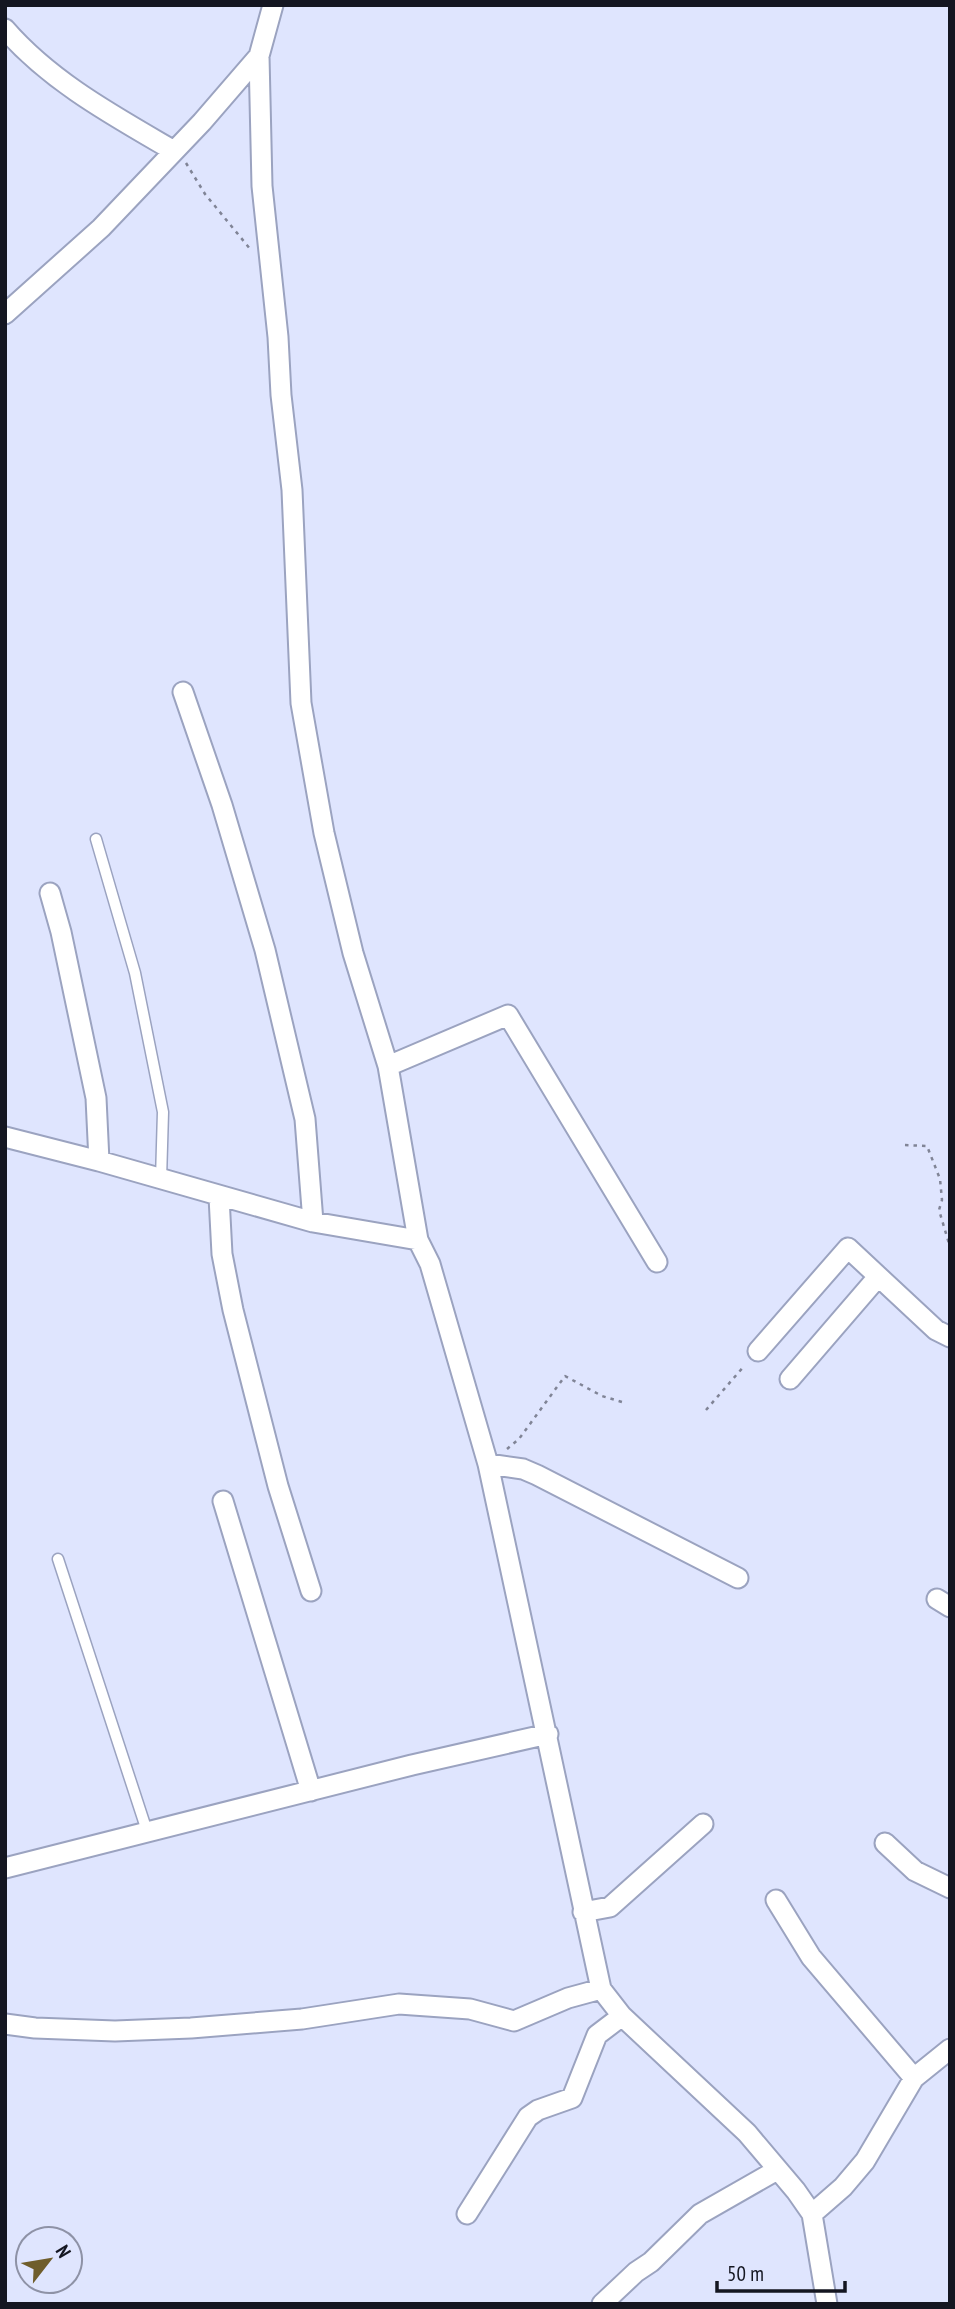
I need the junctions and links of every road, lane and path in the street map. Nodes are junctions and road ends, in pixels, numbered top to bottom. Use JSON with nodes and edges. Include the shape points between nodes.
{"nodes":[{"id":1,"x":273,"y":5,"type":"edge"},
{"id":2,"x":5,"y":29,"type":"edge"},
{"id":3,"x":259,"y":56,"type":"junction"},
{"id":4,"x":174,"y":151,"type":"junction"},
{"id":5,"x":271,"y":268,"type":"junction"},
{"id":6,"x":5,"y":314,"type":"edge"},
{"id":7,"x":183,"y":692,"type":"dead end"},
{"id":8,"x":96,"y":839,"type":"dead end"},
{"id":9,"x":50,"y":893,"type":"dead end"},
{"id":10,"x":388,"y":1066,"type":"junction"},
{"id":11,"x":5,"y":1137,"type":"edge"},
{"id":12,"x":905,"y":1145,"type":"dead end"},
{"id":13,"x":99,"y":1161,"type":"junction"},
{"id":14,"x":161,"y":1180,"type":"junction"},
{"id":15,"x":219,"y":1197,"type":"junction"},
{"id":16,"x":313,"y":1222,"type":"junction"},
{"id":17,"x":418,"y":1240,"type":"junction"},
{"id":18,"x":950,"y":1247,"type":"edge"},
{"id":19,"x":657,"y":1262,"type":"dead end"},
{"id":20,"x":877,"y":1278,"type":"junction"},
{"id":21,"x":950,"y":1337,"type":"edge"},
{"id":22,"x":758,"y":1351,"type":"joint"},
{"id":23,"x":790,"y":1379,"type":"dead end"},
{"id":24,"x":622,"y":1402,"type":"dead end"},
{"id":25,"x":706,"y":1410,"type":"dead end"},
{"id":26,"x":488,"y":1464,"type":"junction"},
{"id":27,"x":223,"y":1501,"type":"dead end"},
{"id":28,"x":58,"y":1559,"type":"dead end"},
{"id":29,"x":738,"y":1578,"type":"dead end"},
{"id":30,"x":311,"y":1591,"type":"dead end"},
{"id":31,"x":548,"y":1734,"type":"junction"},
{"id":32,"x":311,"y":1791,"type":"junction"},
{"id":33,"x":703,"y":1824,"type":"dead end"},
{"id":34,"x":147,"y":1831,"type":"junction"},
{"id":35,"x":885,"y":1843,"type":"dead end"},
{"id":36,"x":5,"y":1868,"type":"edge"},
{"id":37,"x":950,"y":1888,"type":"edge"},
{"id":38,"x":776,"y":1900,"type":"dead end"},
{"id":39,"x":583,"y":1912,"type":"junction"},
{"id":40,"x":601,"y":1989,"type":"junction"},
{"id":41,"x":622,"y":2016,"type":"junction"},
{"id":42,"x":5,"y":2024,"type":"edge"},
{"id":43,"x":950,"y":2049,"type":"edge"},
{"id":44,"x":914,"y":2078,"type":"junction"},
{"id":45,"x":778,"y":2170,"type":"junction"},
{"id":46,"x":467,"y":2214,"type":"dead end"},
{"id":47,"x":812,"y":2214,"type":"junction"},
{"id":48,"x":602,"y":2304,"type":"edge"},
{"id":49,"x":827,"y":2304,"type":"edge"}],
"edges":[{"from":1,"to":3,"type":"street"},
{"from":2,"to":4,"type":"street","via":[[97,107]]},
{"from":3,"to":4,"type":"street"},
{"from":3,"to":5,"type":"street","via":[[262,186]]},
{"from":4,"to":5,"type":"path","via":[[239,239]]},
{"from":4,"to":6,"type":"street","via":[[101,228]]},
{"from":5,"to":10,"type":"street","via":[[292,490],[301,703],[327,846],[353,953]]},
{"from":7,"to":16,"type":"street","via":[[265,950],[305,1119]]},
{"from":8,"to":14,"type":"lane","via":[[135,973],[163,1112]]},
{"from":9,"to":13,"type":"street","via":[[96,1098]]},
{"from":10,"to":17,"type":"street"},
{"from":10,"to":19,"type":"street","via":[[508,1015]]},
{"from":11,"to":13,"type":"street"},
{"from":12,"to":18,"type":"path","via":[[927,1146],[940,1178],[939,1210]]},
{"from":13,"to":14,"type":"street"},
{"from":14,"to":15,"type":"street"},
{"from":15,"to":16,"type":"street"},
{"from":15,"to":30,"type":"street","via":[[222,1254],[233,1310],[278,1486]]},
{"from":16,"to":17,"type":"street"},
{"from":17,"to":26,"type":"street","via":[[430,1264]]},
{"from":20,"to":21,"type":"street"},
{"from":20,"to":22,"type":"street","via":[[848,1248]]},
{"from":20,"to":23,"type":"street"},
{"from":22,"to":25,"type":"path"},
{"from":24,"to":26,"type":"path","via":[[565,1376],[519,1439]]},
{"from":26,"to":29,"type":"street","via":[[537,1475]]},
{"from":26,"to":31,"type":"street"},
{"from":27,"to":32,"type":"street"},
{"from":28,"to":34,"type":"lane"},
{"from":31,"to":32,"type":"street"},
{"from":31,"to":39,"type":"street"},
{"from":32,"to":34,"type":"street"},
{"from":33,"to":39,"type":"street","via":[[610,1907]]},
{"from":34,"to":36,"type":"street"},
{"from":35,"to":37,"type":"street","via":[[915,1871]]},
{"from":38,"to":44,"type":"street","via":[[811,1957]]},
{"from":39,"to":40,"type":"street"},
{"from":40,"to":41,"type":"street"},
{"from":40,"to":42,"type":"street","via":[[514,2021],[470,2010],[399,2004],[302,2019],[191,2028],[115,2031]]},
{"from":41,"to":45,"type":"street","via":[[747,2133]]},
{"from":41,"to":46,"type":"street","via":[[597,2035],[572,2098],[528,2117]]},
{"from":43,"to":44,"type":"street"},
{"from":44,"to":47,"type":"street","via":[[865,2161]]},
{"from":45,"to":47,"type":"street"},
{"from":45,"to":48,"type":"street","via":[[700,2214]]},
{"from":47,"to":49,"type":"street"}]}
